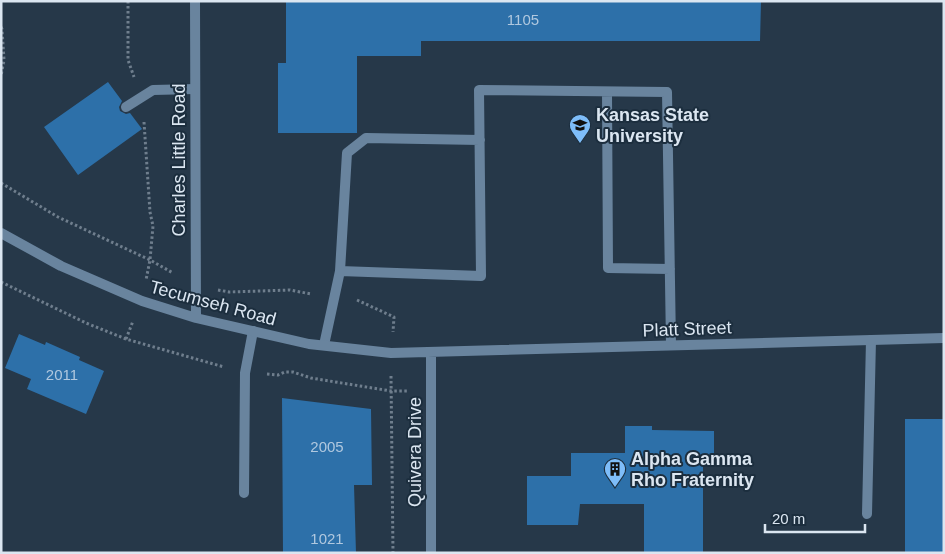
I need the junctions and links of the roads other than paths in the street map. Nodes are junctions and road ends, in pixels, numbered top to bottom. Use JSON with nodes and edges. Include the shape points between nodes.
{"nodes":[{"id":1,"x":196,"y":1,"type":"edge"},
{"id":2,"x":196,"y":89,"type":"junction"},
{"id":3,"x":607,"y":92,"type":"junction"},
{"id":4,"x":126,"y":107,"type":"dead end"},
{"id":5,"x":480,"y":140,"type":"junction"},
{"id":6,"x":1,"y":233,"type":"edge"},
{"id":7,"x":670,"y":269,"type":"junction"},
{"id":8,"x":340,"y":271,"type":"junction"},
{"id":9,"x":196,"y":318,"type":"junction"},
{"id":10,"x":253,"y":331,"type":"junction"},
{"id":11,"x":944,"y":338,"type":"edge"},
{"id":12,"x":871,"y":340,"type":"junction"},
{"id":13,"x":324,"y":345,"type":"junction"},
{"id":14,"x":671,"y":345,"type":"junction"},
{"id":15,"x":430,"y":352,"type":"junction"},
{"id":16,"x":244,"y":493,"type":"dead end"},
{"id":17,"x":867,"y":514,"type":"dead end"},
{"id":18,"x":431,"y":553,"type":"edge"}],
"edges":[{"from":1,"to":2,"type":"street","name":"Charles Little Road"},
{"from":2,"to":4,"type":"street","via":[[153,90]]},
{"from":2,"to":9,"type":"street","name":"Charles Little Road"},
{"from":3,"to":5,"type":"street","via":[[480,90]]},
{"from":3,"to":7,"type":"street","via":[[667,92]]},
{"from":3,"to":7,"type":"street","via":[[608,268]]},
{"from":5,"to":8,"type":"street","via":[[366,138],[347,153]]},
{"from":5,"to":8,"type":"street","via":[[481,276]]},
{"from":6,"to":9,"type":"street","name":"Tecumseh Road","via":[[61,266],[142,301]]},
{"from":7,"to":14,"type":"street"},
{"from":8,"to":13,"type":"street"},
{"from":9,"to":10,"type":"street","name":"Tecumseh Road"},
{"from":10,"to":13,"type":"street","name":"Tecumseh Road"},
{"from":10,"to":16,"type":"street","via":[[245,373]]},
{"from":11,"to":12,"type":"street","name":"Platt Street"},
{"from":12,"to":14,"type":"street","name":"Platt Street"},
{"from":12,"to":17,"type":"street"},
{"from":13,"to":15,"type":"street","name":"Tecumseh Road","via":[[391,353]]},
{"from":14,"to":15,"type":"street","name":"Platt Street"},
{"from":15,"to":18,"type":"street","name":"Quivera Drive"}]}
